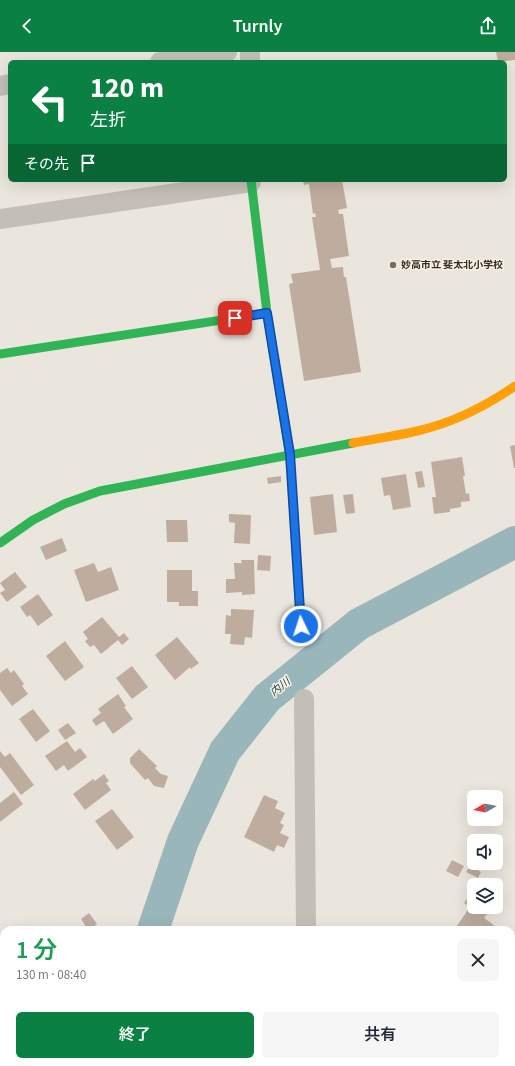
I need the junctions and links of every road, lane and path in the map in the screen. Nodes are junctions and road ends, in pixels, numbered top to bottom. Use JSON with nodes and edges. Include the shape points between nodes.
{"nodes":[{"id":1,"x":227,"y":52,"type":"edge"},
{"id":2,"x":173,"y":60,"type":"edge"},
{"id":3,"x":244,"y":182,"type":"edge"},
{"id":4,"x":251,"y":182,"type":"edge"},
{"id":5,"x":0,"y":219,"type":"edge"},
{"id":6,"x":267,"y":313,"type":"junction"},
{"id":7,"x":0,"y":354,"type":"edge"},
{"id":8,"x":515,"y":386,"type":"edge"},
{"id":9,"x":290,"y":454,"type":"junction"},
{"id":10,"x":0,"y":543,"type":"edge"},
{"id":11,"x":301,"y":626,"type":"dead end"},
{"id":12,"x":304,"y":699,"type":"dead end"},
{"id":13,"x":306,"y":926,"type":"edge"}],
"edges":[{"from":1,"to":2,"type":"street"},
{"from":3,"to":5,"type":"street"},
{"from":4,"to":6,"type":"street"},
{"from":6,"to":7,"type":"street"},
{"from":6,"to":9,"type":"street"},
{"from":8,"to":9,"type":"street","via":[[498,398],[459,417],[418,430]]},
{"from":9,"to":10,"type":"street","via":[[100,491],[64,504],[33,520]]},
{"from":9,"to":11,"type":"street"},
{"from":12,"to":13,"type":"street"}]}
